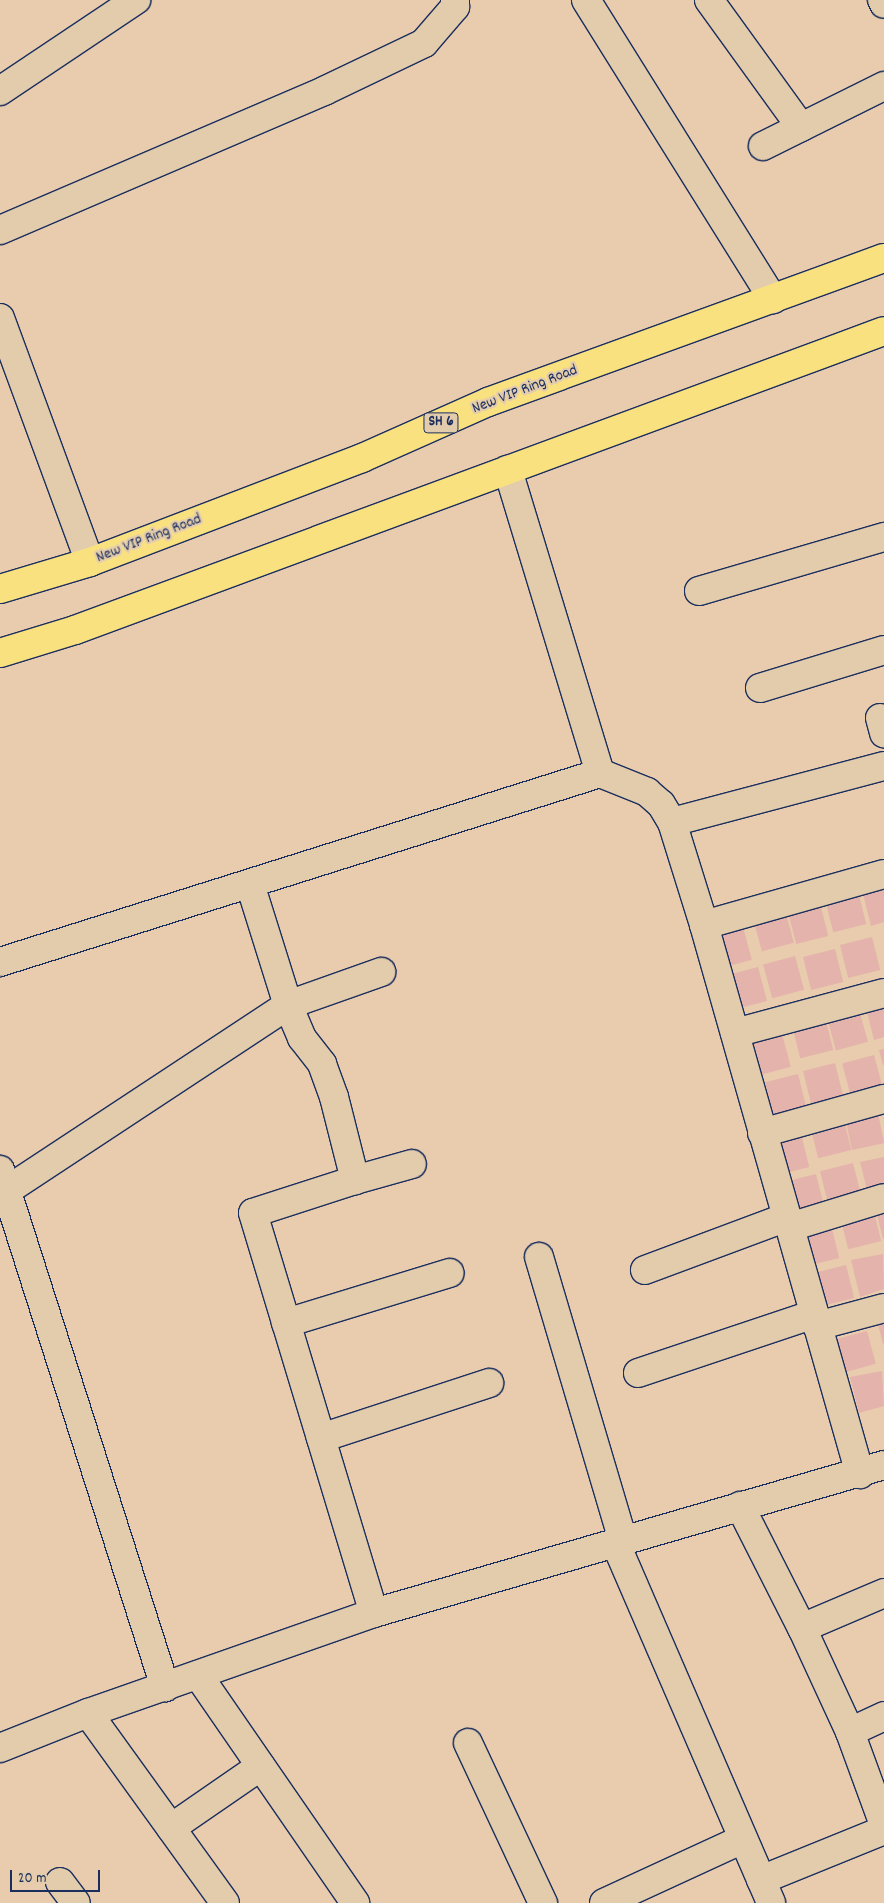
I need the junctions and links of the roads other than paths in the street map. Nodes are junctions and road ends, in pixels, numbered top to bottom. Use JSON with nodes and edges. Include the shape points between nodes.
{"nodes":[{"id":1,"x":136,"y":0,"type":"edge"},
{"id":2,"x":455,"y":0,"type":"edge"},
{"id":3,"x":586,"y":0,"type":"edge"},
{"id":4,"x":709,"y":0,"type":"edge"},
{"id":5,"x":882,"y":0,"type":"edge"},
{"id":6,"x":884,"y":4,"type":"edge"},
{"id":7,"x":884,"y":86,"type":"edge"},
{"id":8,"x":0,"y":91,"type":"edge"},
{"id":9,"x":802,"y":127,"type":"junction"},
{"id":10,"x":763,"y":146,"type":"dead end"},
{"id":11,"x":0,"y":230,"type":"edge"},
{"id":12,"x":884,"y":258,"type":"edge"},
{"id":13,"x":773,"y":299,"type":"junction"},
{"id":14,"x":0,"y":318,"type":"edge"},
{"id":15,"x":884,"y":331,"type":"edge"},
{"id":16,"x":508,"y":470,"type":"junction"},
{"id":17,"x":884,"y":537,"type":"edge"},
{"id":18,"x":90,"y":562,"type":"junction"},
{"id":19,"x":0,"y":589,"type":"edge"},
{"id":20,"x":699,"y":591,"type":"dead end"},
{"id":21,"x":884,"y":650,"type":"edge"},
{"id":22,"x":0,"y":653,"type":"edge"},
{"id":23,"x":760,"y":688,"type":"dead end"},
{"id":24,"x":884,"y":766,"type":"edge"},
{"id":25,"x":600,"y":773,"type":"junction"},
{"id":26,"x":672,"y":822,"type":"junction"},
{"id":27,"x":884,"y":874,"type":"edge"},
{"id":28,"x":250,"y":884,"type":"junction"},
{"id":29,"x":704,"y":925,"type":"junction"},
{"id":30,"x":0,"y":962,"type":"edge"},
{"id":31,"x":381,"y":972,"type":"dead end"},
{"id":32,"x":884,"y":993,"type":"edge"},
{"id":33,"x":288,"y":1005,"type":"junction"},
{"id":34,"x":735,"y":1033,"type":"junction"},
{"id":35,"x":884,"y":1099,"type":"edge"},
{"id":36,"x":762,"y":1133,"type":"junction"},
{"id":37,"x":412,"y":1164,"type":"dead end"},
{"id":38,"x":3,"y":1180,"type":"edge"},
{"id":39,"x":355,"y":1180,"type":"junction"},
{"id":40,"x":884,"y":1198,"type":"edge"},
{"id":41,"x":788,"y":1222,"type":"junction"},
{"id":42,"x":539,"y":1257,"type":"dead end"},
{"id":43,"x":645,"y":1270,"type":"dead end"},
{"id":44,"x":450,"y":1273,"type":"dead end"},
{"id":45,"x":884,"y":1308,"type":"edge"},
{"id":46,"x":816,"y":1320,"type":"junction"},
{"id":47,"x":286,"y":1323,"type":"junction"},
{"id":48,"x":638,"y":1372,"type":"dead end"},
{"id":49,"x":489,"y":1383,"type":"dead end"},
{"id":50,"x":321,"y":1438,"type":"junction"},
{"id":51,"x":872,"y":1470,"type":"edge"},
{"id":52,"x":740,"y":1506,"type":"junction"},
{"id":53,"x":619,"y":1541,"type":"junction"},
{"id":54,"x":884,"y":1593,"type":"edge"},
{"id":55,"x":374,"y":1613,"type":"junction"},
{"id":56,"x":802,"y":1628,"type":"junction"},
{"id":57,"x":198,"y":1675,"type":"junction"},
{"id":58,"x":165,"y":1687,"type":"junction"},
{"id":59,"x":88,"y":1713,"type":"junction"},
{"id":60,"x":884,"y":1716,"type":"edge"},
{"id":61,"x":850,"y":1732,"type":"junction"},
{"id":62,"x":468,"y":1743,"type":"dead end"},
{"id":63,"x":0,"y":1748,"type":"edge"},
{"id":64,"x":261,"y":1766,"type":"junction"},
{"id":65,"x":884,"y":1825,"type":"edge"},
{"id":66,"x":171,"y":1828,"type":"junction"},
{"id":67,"x":884,"y":1830,"type":"edge"},
{"id":68,"x":743,"y":1839,"type":"junction"},
{"id":69,"x":766,"y":1892,"type":"edge"},
{"id":70,"x":225,"y":1903,"type":"edge"},
{"id":71,"x":355,"y":1903,"type":"edge"},
{"id":72,"x":543,"y":1903,"type":"edge"},
{"id":73,"x":604,"y":1903,"type":"edge"}],
"edges":[{"from":1,"to":8,"type":"street"},
{"from":2,"to":11,"type":"street","via":[[455,7],[424,43],[324,91]]},
{"from":3,"to":13,"type":"street"},
{"from":4,"to":9,"type":"street"},
{"from":5,"to":6,"type":"street"},
{"from":7,"to":9,"type":"street"},
{"from":9,"to":10,"type":"street"},
{"from":12,"to":13,"type":"main road","name":"New VIP Ring Road","number":"SH 6"},
{"from":13,"to":18,"type":"main road","name":"New VIP Ring Road","number":"SH 6","via":[[488,402],[362,458]]},
{"from":14,"to":18,"type":"street"},
{"from":15,"to":16,"type":"main road"},
{"from":16,"to":22,"type":"main road","via":[[75,630]]},
{"from":16,"to":25,"type":"street"},
{"from":17,"to":20,"type":"street"},
{"from":18,"to":19,"type":"main road","name":"New VIP Ring Road","number":"SH 6"},
{"from":21,"to":23,"type":"street"},
{"from":24,"to":26,"type":"street"},
{"from":25,"to":26,"type":"street","via":[[647,792],[661,804]]},
{"from":25,"to":28,"type":"street"},
{"from":26,"to":29,"type":"street"},
{"from":27,"to":29,"type":"street"},
{"from":28,"to":30,"type":"street"},
{"from":28,"to":33,"type":"street"},
{"from":29,"to":34,"type":"street"},
{"from":31,"to":33,"type":"street"},
{"from":32,"to":34,"type":"street"},
{"from":33,"to":38,"type":"street"},
{"from":33,"to":39,"type":"street","via":[[302,1038],[322,1064],[334,1097]]},
{"from":34,"to":36,"type":"street"},
{"from":35,"to":36,"type":"street"},
{"from":36,"to":41,"type":"street"},
{"from":37,"to":39,"type":"street"},
{"from":38,"to":58,"type":"street"},
{"from":39,"to":47,"type":"street","via":[[253,1213]]},
{"from":40,"to":41,"type":"street"},
{"from":41,"to":43,"type":"street"},
{"from":41,"to":46,"type":"street"},
{"from":42,"to":53,"type":"street"},
{"from":44,"to":47,"type":"street"},
{"from":45,"to":46,"type":"street"},
{"from":46,"to":48,"type":"street"},
{"from":46,"to":51,"type":"street"},
{"from":47,"to":50,"type":"street"},
{"from":49,"to":50,"type":"street"},
{"from":50,"to":55,"type":"street"},
{"from":51,"to":52,"type":"street"},
{"from":52,"to":53,"type":"street"},
{"from":52,"to":56,"type":"street"},
{"from":53,"to":55,"type":"street"},
{"from":53,"to":68,"type":"street"},
{"from":54,"to":56,"type":"street"},
{"from":55,"to":57,"type":"street"},
{"from":56,"to":61,"type":"street"},
{"from":57,"to":58,"type":"street"},
{"from":57,"to":64,"type":"street"},
{"from":58,"to":59,"type":"street"},
{"from":59,"to":63,"type":"street"},
{"from":59,"to":66,"type":"street"},
{"from":60,"to":61,"type":"street"},
{"from":61,"to":65,"type":"street"},
{"from":62,"to":72,"type":"street"},
{"from":64,"to":66,"type":"street"},
{"from":64,"to":71,"type":"street"},
{"from":66,"to":70,"type":"street"},
{"from":67,"to":69,"type":"street"},
{"from":68,"to":69,"type":"street"},
{"from":68,"to":73,"type":"street"}]}
